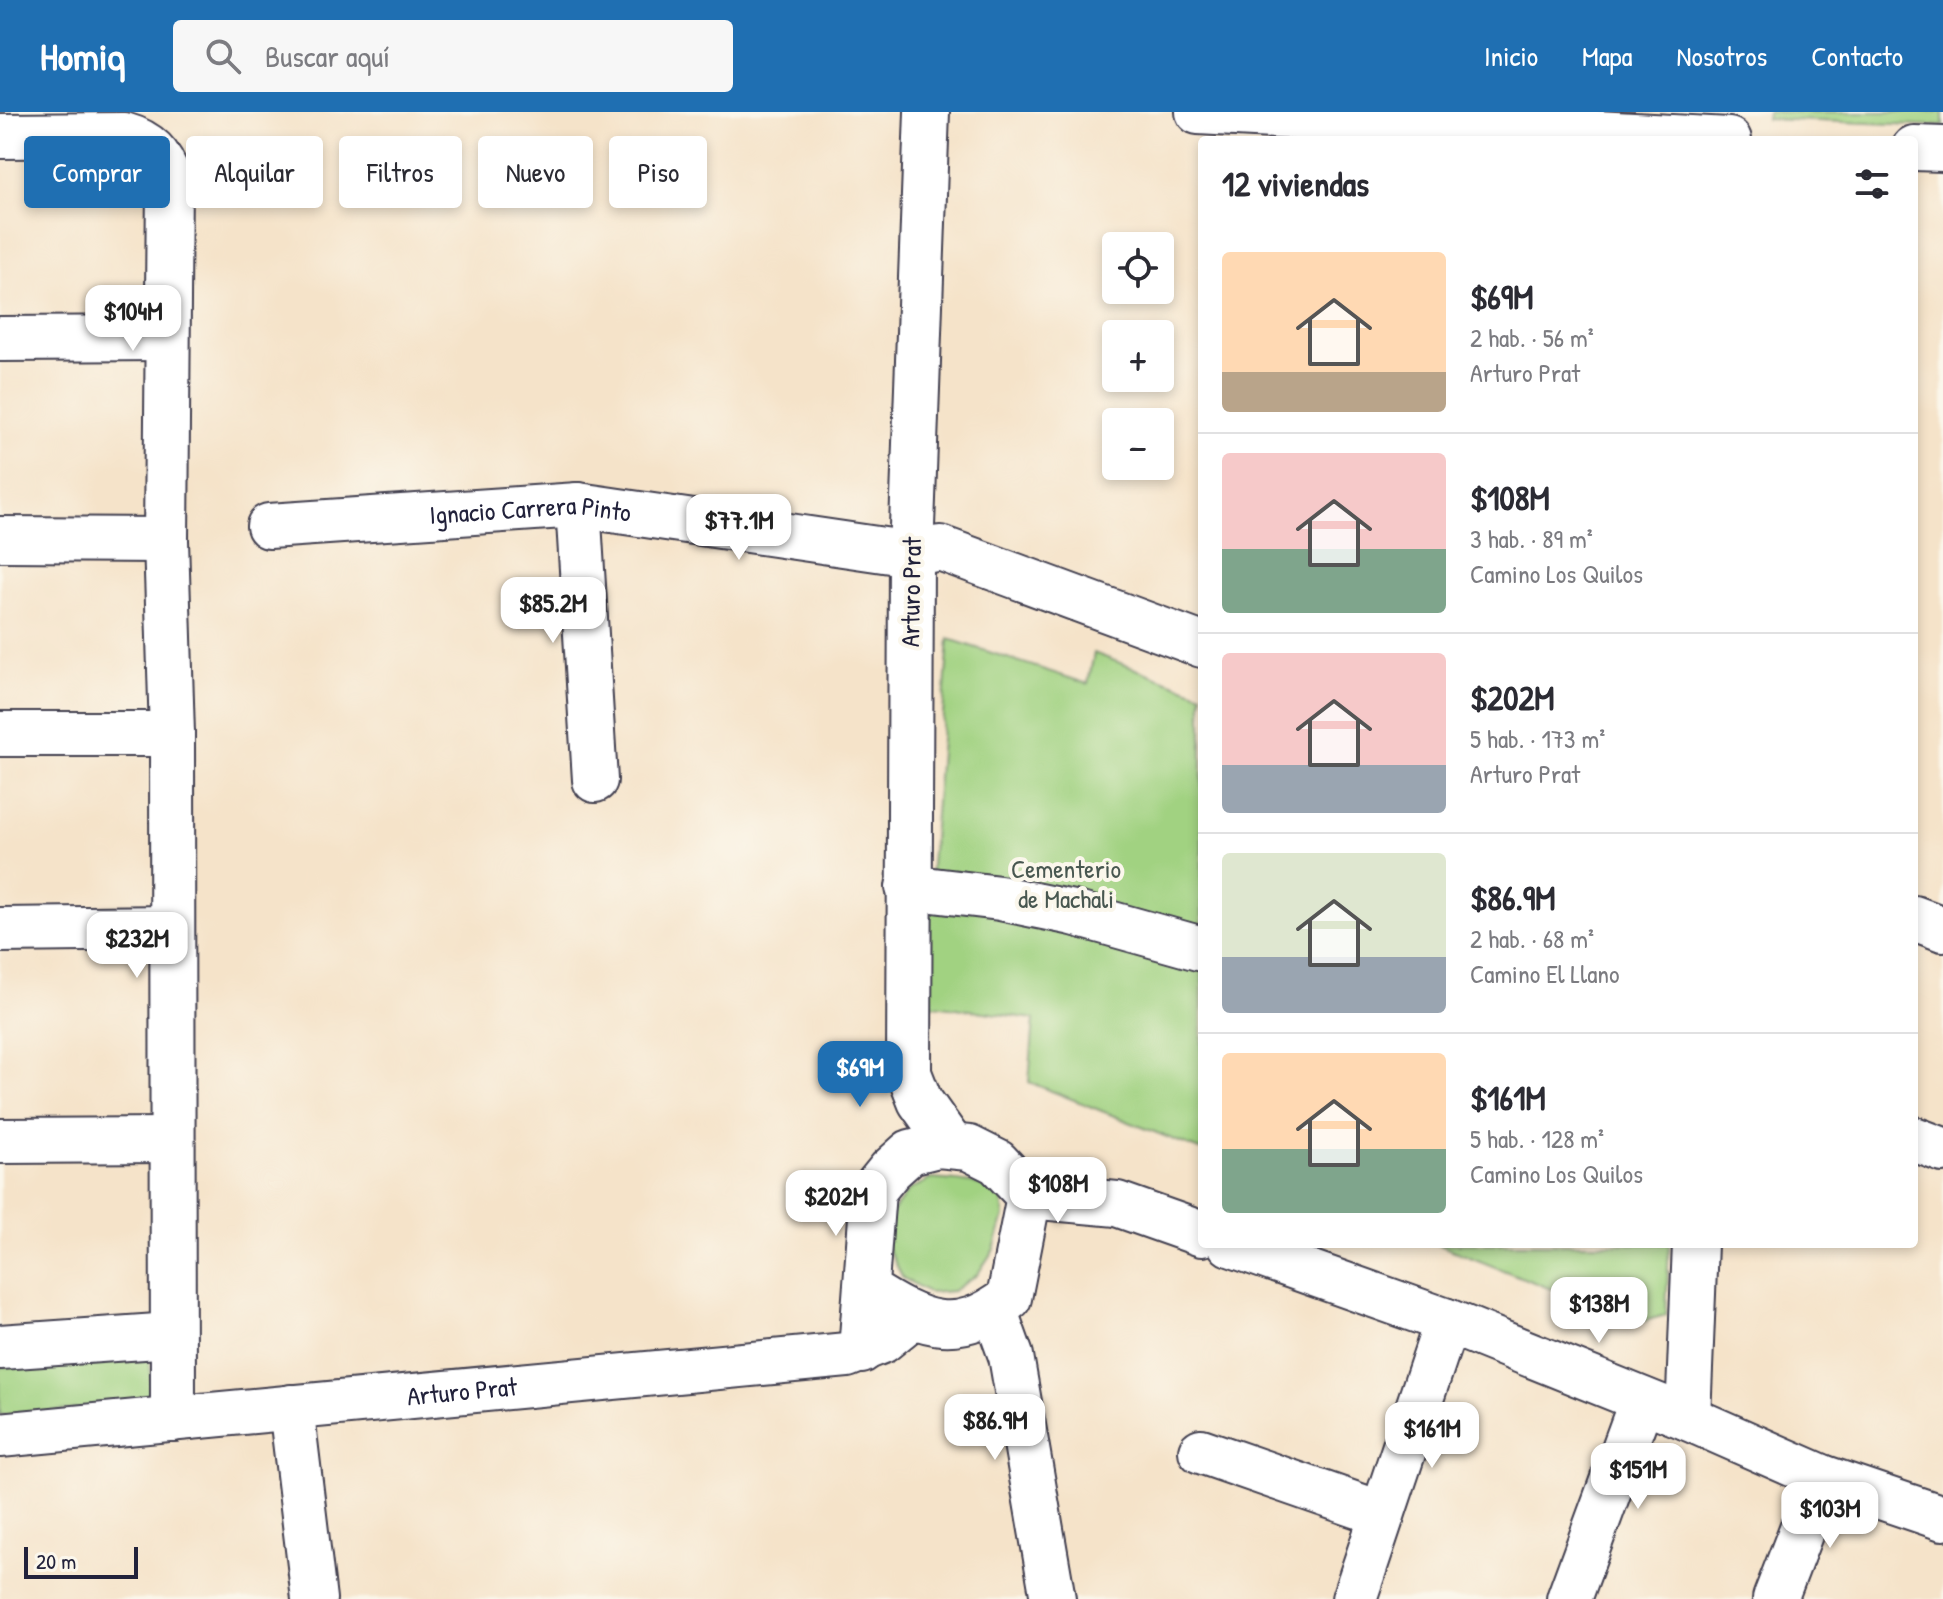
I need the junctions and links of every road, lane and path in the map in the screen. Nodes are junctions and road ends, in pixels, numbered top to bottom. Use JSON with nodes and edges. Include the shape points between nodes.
{"nodes":[{"id":1,"x":927,"y":112,"type":"edge"},
{"id":2,"x":1198,"y":112,"type":"edge"},
{"id":3,"x":1737,"y":112,"type":"edge"},
{"id":4,"x":1342,"y":125,"type":"edge"},
{"id":5,"x":0,"y":136,"type":"edge"},
{"id":6,"x":1628,"y":136,"type":"edge"},
{"id":7,"x":1733,"y":136,"type":"edge"},
{"id":8,"x":1918,"y":148,"type":"edge"},
{"id":9,"x":1943,"y":149,"type":"edge"},
{"id":10,"x":167,"y":338,"type":"junction"},
{"id":11,"x":0,"y":339,"type":"edge"},
{"id":12,"x":578,"y":505,"type":"junction"},
{"id":13,"x":269,"y":526,"type":"dead end"},
{"id":14,"x":0,"y":539,"type":"edge"},
{"id":15,"x":166,"y":540,"type":"junction"},
{"id":16,"x":911,"y":554,"type":"junction"},
{"id":17,"x":1198,"y":644,"type":"edge"},
{"id":18,"x":0,"y":734,"type":"edge"},
{"id":19,"x":172,"y":734,"type":"junction"},
{"id":20,"x":595,"y":780,"type":"dead end"},
{"id":21,"x":908,"y":887,"type":"junction"},
{"id":22,"x":1918,"y":920,"type":"edge"},
{"id":23,"x":171,"y":928,"type":"junction"},
{"id":24,"x":1943,"y":929,"type":"edge"},
{"id":25,"x":0,"y":930,"type":"edge"},
{"id":26,"x":1198,"y":948,"type":"edge"},
{"id":27,"x":909,"y":1073,"type":"junction"},
{"id":28,"x":171,"y":1140,"type":"junction"},
{"id":29,"x":0,"y":1141,"type":"edge"},
{"id":30,"x":1918,"y":1141,"type":"edge"},
{"id":31,"x":952,"y":1146,"type":"junction"},
{"id":32,"x":1943,"y":1150,"type":"edge"},
{"id":33,"x":890,"y":1170,"type":"junction"},
{"id":34,"x":1029,"y":1196,"type":"junction"},
{"id":35,"x":1198,"y":1233,"type":"edge"},
{"id":36,"x":1241,"y":1248,"type":"edge"},
{"id":37,"x":1695,"y":1248,"type":"edge"},
{"id":38,"x":867,"y":1290,"type":"junction"},
{"id":39,"x":994,"y":1309,"type":"junction"},
{"id":40,"x":913,"y":1316,"type":"junction"},
{"id":41,"x":1447,"y":1321,"type":"junction"},
{"id":42,"x":172,"y":1335,"type":"junction"},
{"id":43,"x":0,"y":1347,"type":"edge"},
{"id":44,"x":861,"y":1351,"type":"junction"},
{"id":45,"x":1642,"y":1400,"type":"junction"},
{"id":46,"x":291,"y":1407,"type":"junction"},
{"id":47,"x":1688,"y":1418,"type":"junction"},
{"id":48,"x":173,"y":1419,"type":"junction"},
{"id":49,"x":0,"y":1435,"type":"edge"},
{"id":50,"x":1201,"y":1451,"type":"dead end"},
{"id":51,"x":1822,"y":1477,"type":"junction"},
{"id":52,"x":1382,"y":1514,"type":"junction"},
{"id":53,"x":1943,"y":1518,"type":"edge"},
{"id":54,"x":314,"y":1599,"type":"edge"},
{"id":55,"x":1053,"y":1599,"type":"edge"},
{"id":56,"x":1354,"y":1599,"type":"edge"},
{"id":57,"x":1569,"y":1599,"type":"edge"},
{"id":58,"x":1775,"y":1599,"type":"edge"}],
"edges":[{"from":1,"to":16,"type":"street","name":"Arturo Prat"},
{"from":2,"to":4,"type":"street"},
{"from":3,"to":7,"type":"street"},
{"from":4,"to":6,"type":"street"},
{"from":5,"to":10,"type":"street","via":[[124,135],[151,147],[169,179]]},
{"from":8,"to":9,"type":"street"},
{"from":10,"to":11,"type":"street"},
{"from":10,"to":15,"type":"street"},
{"from":12,"to":13,"type":"street","name":"Ignacio Carrera Pinto"},
{"from":12,"to":16,"type":"street","name":"Ignacio Carrera Pinto"},
{"from":12,"to":20,"type":"street"},
{"from":14,"to":15,"type":"street"},
{"from":15,"to":19,"type":"street"},
{"from":16,"to":17,"type":"street","name":"Ignacio Carrera Pinto","via":[[940,548]]},
{"from":16,"to":21,"type":"street","name":"Arturo Prat"},
{"from":18,"to":19,"type":"street"},
{"from":19,"to":23,"type":"street"},
{"from":21,"to":26,"type":"street","via":[[1073,913]]},
{"from":21,"to":27,"type":"street","name":"Arturo Prat"},
{"from":22,"to":24,"type":"street"},
{"from":23,"to":25,"type":"street"},
{"from":23,"to":28,"type":"street"},
{"from":27,"to":31,"type":"street","name":"Arturo Prat","via":[[920,1101]]},
{"from":27,"to":33,"type":"street","name":"Arturo Prat","via":[[895,1097]]},
{"from":28,"to":29,"type":"street"},
{"from":28,"to":42,"type":"street"},
{"from":30,"to":32,"type":"street"},
{"from":31,"to":33,"type":"street","name":"Arturo Prat","via":[[910,1152]]},
{"from":31,"to":34,"type":"street","name":"Arturo Prat","via":[[997,1162]]},
{"from":33,"to":38,"type":"street","name":"Arturo Prat","via":[[873,1191]]},
{"from":34,"to":35,"type":"street","via":[[1117,1204]]},
{"from":34,"to":39,"type":"street","via":[[1009,1298]]},
{"from":36,"to":41,"type":"street"},
{"from":37,"to":47,"type":"street"},
{"from":38,"to":40,"type":"street"},
{"from":38,"to":44,"type":"street","name":"Arturo Prat"},
{"from":39,"to":40,"type":"street","via":[[966,1321],[935,1324]]},
{"from":39,"to":55,"type":"street","via":[[1011,1356]]},
{"from":40,"to":44,"type":"street","name":"Arturo Prat"},
{"from":41,"to":45,"type":"street"},
{"from":41,"to":52,"type":"street"},
{"from":42,"to":43,"type":"street"},
{"from":42,"to":48,"type":"street"},
{"from":44,"to":46,"type":"street","name":"Arturo Prat"},
{"from":45,"to":47,"type":"street"},
{"from":45,"to":57,"type":"street"},
{"from":46,"to":48,"type":"street","name":"Arturo Prat"},
{"from":46,"to":54,"type":"street"},
{"from":47,"to":51,"type":"street"},
{"from":48,"to":49,"type":"street","name":"Arturo Prat"},
{"from":50,"to":52,"type":"street"},
{"from":51,"to":53,"type":"street"},
{"from":51,"to":58,"type":"street"},
{"from":52,"to":56,"type":"street"}]}
